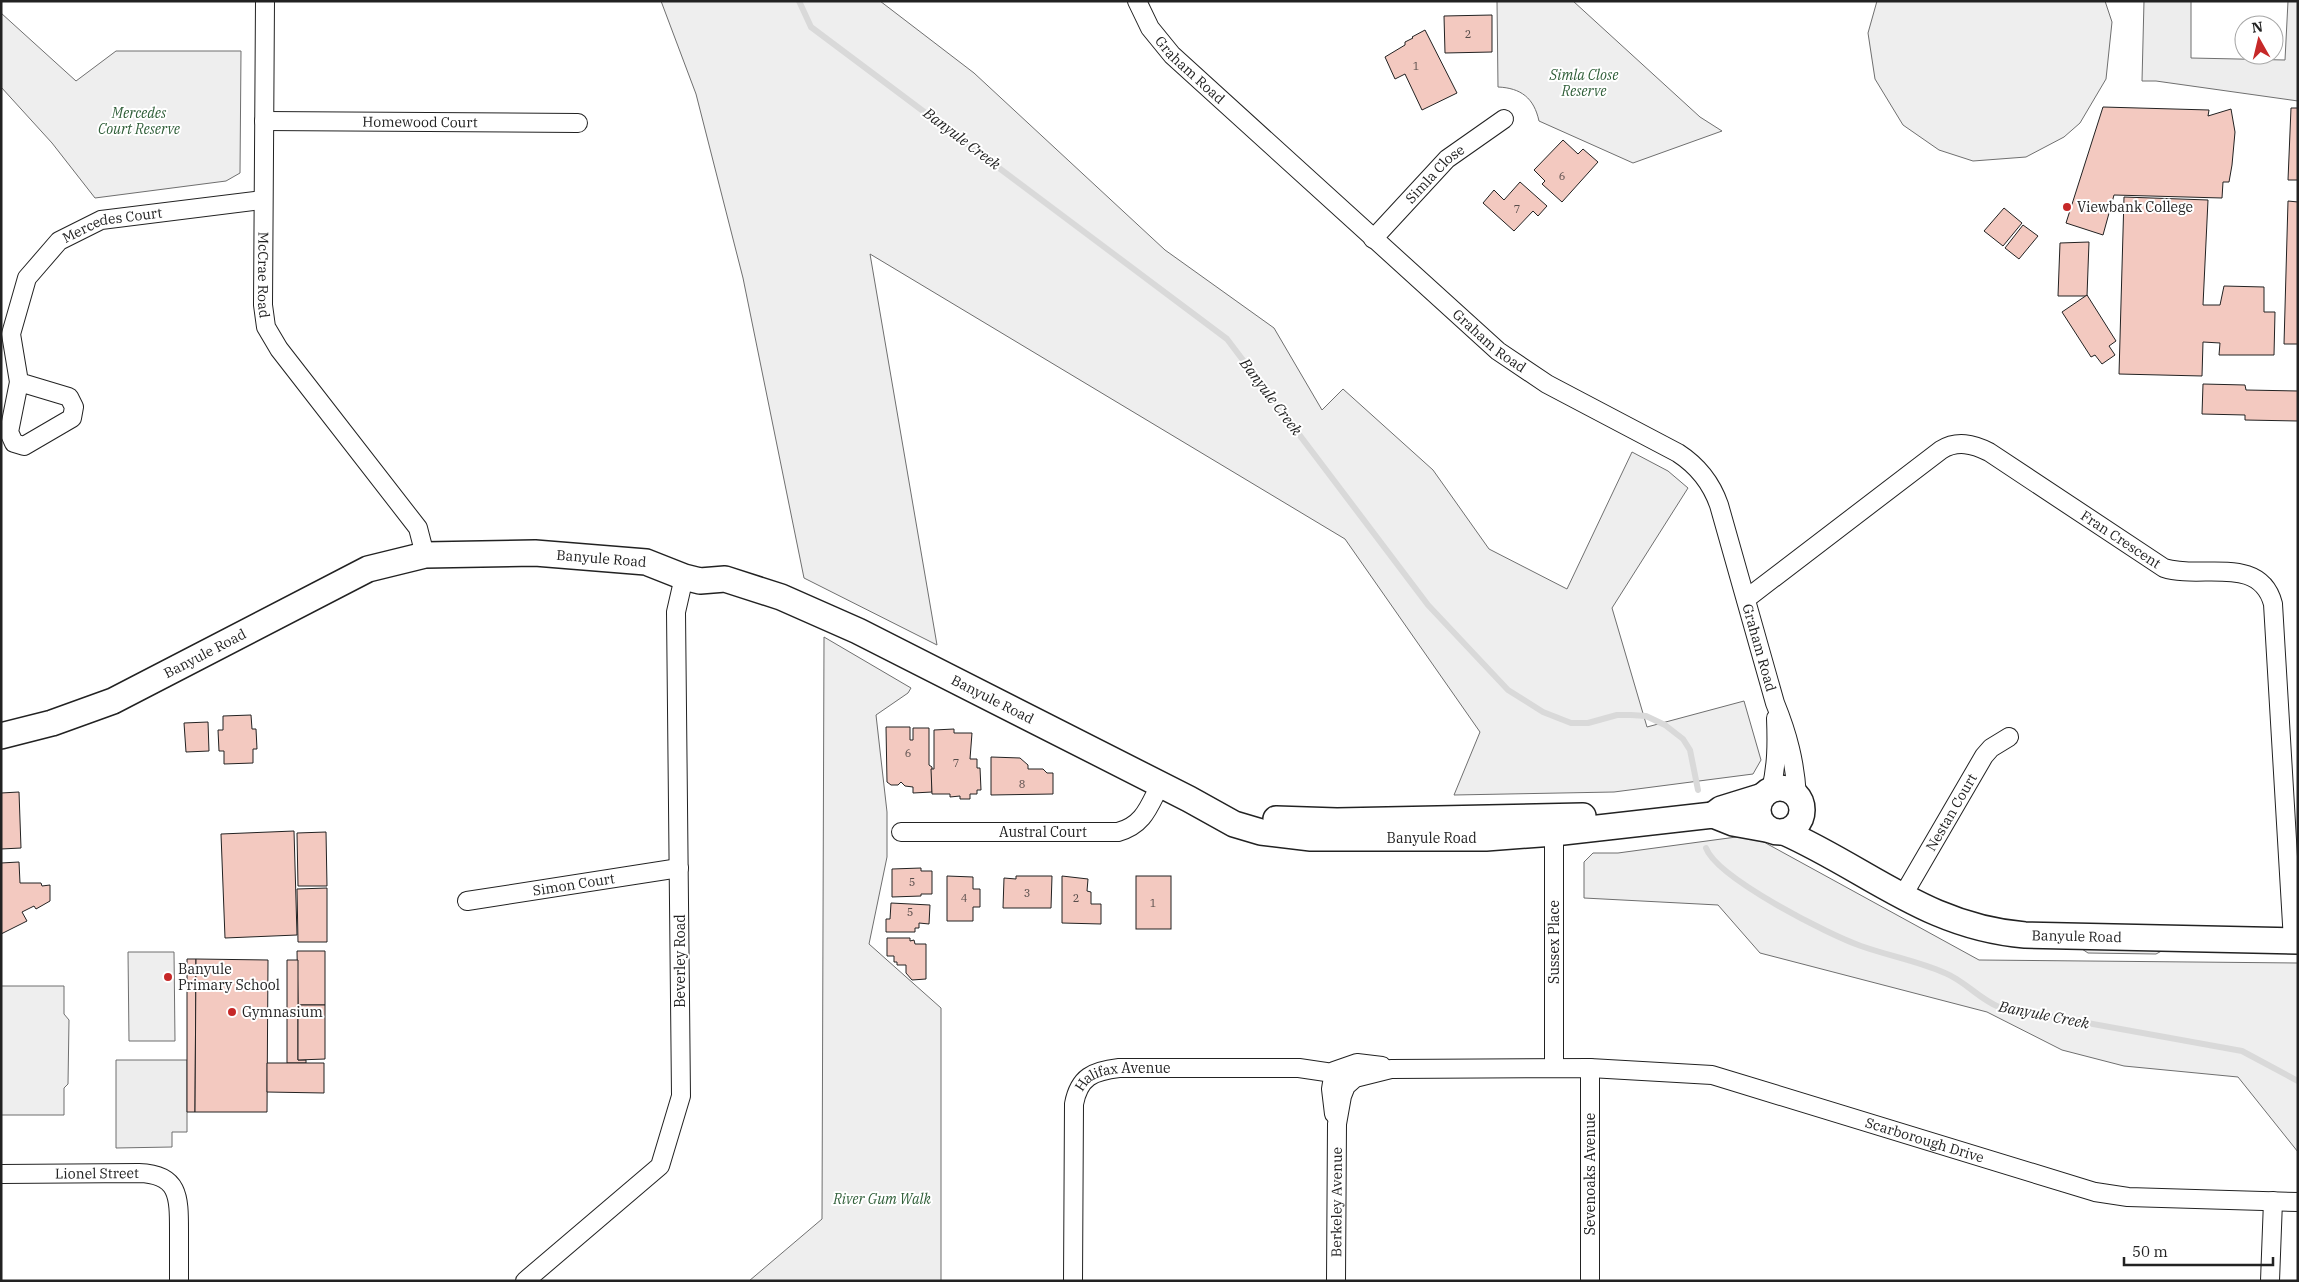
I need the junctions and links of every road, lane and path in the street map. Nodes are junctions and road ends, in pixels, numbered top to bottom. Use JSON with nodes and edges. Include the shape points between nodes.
{"nodes":[{"id":1,"x":265,"y":1,"type":"edge"},
{"id":2,"x":1137,"y":1,"type":"edge"},
{"id":3,"x":1504,"y":118,"type":"dead end"},
{"id":4,"x":264,"y":120,"type":"junction"},
{"id":5,"x":578,"y":123,"type":"dead end"},
{"id":6,"x":262,"y":200,"type":"junction"},
{"id":7,"x":1373,"y":239,"type":"junction"},
{"id":8,"x":19,"y":382,"type":"dead end"},
{"id":9,"x":425,"y":555,"type":"junction"},
{"id":10,"x":684,"y":577,"type":"junction"},
{"id":11,"x":1746,"y":599,"type":"junction"},
{"id":12,"x":1775,"y":703,"type":"junction"},
{"id":13,"x":1,"y":736,"type":"edge"},
{"id":14,"x":2010,"y":737,"type":"dead end"},
{"id":15,"x":1160,"y":785,"type":"junction"},
{"id":16,"x":1767,"y":793,"type":"junction"},
{"id":17,"x":1189,"y":799,"type":"junction"},
{"id":18,"x":1800,"y":804,"type":"junction"},
{"id":19,"x":1713,"y":815,"type":"junction"},
{"id":20,"x":1554,"y":825,"type":"junction"},
{"id":21,"x":1775,"y":830,"type":"junction"},
{"id":22,"x":901,"y":832,"type":"dead end"},
{"id":23,"x":679,"y":868,"type":"junction"},
{"id":24,"x":1868,"y":878,"type":"junction"},
{"id":25,"x":1902,"y":897,"type":"junction"},
{"id":26,"x":467,"y":902,"type":"dead end"},
{"id":27,"x":2295,"y":941,"type":"edge"},
{"id":28,"x":1554,"y":1068,"type":"junction"},
{"id":29,"x":1590,"y":1068,"type":"junction"},
{"id":30,"x":1391,"y":1069,"type":"junction"},
{"id":31,"x":1332,"y":1075,"type":"junction"},
{"id":32,"x":1349,"y":1082,"type":"junction"},
{"id":33,"x":1337,"y":1124,"type":"junction"},
{"id":34,"x":1,"y":1174,"type":"edge"},
{"id":35,"x":2273,"y":1201,"type":"junction"},
{"id":36,"x":2298,"y":1202,"type":"edge"},
{"id":37,"x":178,"y":1281,"type":"edge"},
{"id":38,"x":525,"y":1281,"type":"edge"},
{"id":39,"x":1073,"y":1281,"type":"edge"},
{"id":40,"x":1336,"y":1281,"type":"edge"},
{"id":41,"x":1590,"y":1281,"type":"edge"},
{"id":42,"x":2270,"y":1281,"type":"edge"}],
"edges":[{"from":1,"to":4,"type":"street","name":"McCrae Road"},
{"from":2,"to":7,"type":"street","name":"Graham Road","via":[[1150,28],[1172,55]]},
{"from":3,"to":7,"type":"street","name":"Simla Close","via":[[1447,159]]},
{"from":4,"to":5,"type":"street","name":"Homewood Court"},
{"from":4,"to":6,"type":"street","name":"McCrae Road"},
{"from":6,"to":8,"type":"street","name":"Mercedes Court","via":[[101,220],[59,240],[27,278],[24,287],[11,334]]},
{"from":6,"to":9,"type":"street","name":"McCrae Road","via":[[266,327],[279,349],[418,528]]},
{"from":7,"to":11,"type":"street","name":"Graham Road","via":[[1474,331],[1522,369],[1678,453],[1697,468],[1714,490]]},
{"from":9,"to":10,"type":"street","name":"Banyule Road","via":[[476,552],[544,554],[646,562]]},
{"from":9,"to":13,"type":"street","name":"Banyule Road","via":[[368,569],[113,701],[52,723]]},
{"from":10,"to":15,"type":"street","name":"Banyule Road","via":[[726,579],[824,614]]},
{"from":10,"to":23,"type":"street","name":"Beverley Road","via":[[676,612]]},
{"from":11,"to":12,"type":"street","name":"Graham Road"},
{"from":11,"to":27,"type":"street","name":"Fran Crescent","via":[[1941,450],[1964,444],[1989,452],[2164,568],[2182,572],[2234,572],[2254,578],[2270,592],[2273,604]]},
{"from":12,"to":16,"type":"street","name":"Graham Road","via":[[1776,769]]},
{"from":12,"to":18,"type":"street","name":"Graham Road","via":[[1787,732]]},
{"from":14,"to":25,"type":"street","name":"Nestan Court","via":[[1984,756]]},
{"from":15,"to":17,"type":"street","name":"Banyule Road"},
{"from":15,"to":22,"type":"street","name":"Austral Court","via":[[1140,822],[1118,832]]},
{"from":16,"to":18,"type":"street","via":[[1785,788]]},
{"from":16,"to":19,"type":"street","name":"Banyule Road"},
{"from":16,"to":21,"type":"street","via":[[1757,809],[1761,824]]},
{"from":17,"to":20,"type":"street","name":"Banyule Road","via":[[1273,819],[1451,818]]},
{"from":17,"to":20,"type":"street","name":"Banyule Road","via":[[1234,824],[1288,837],[1447,838]]},
{"from":18,"to":21,"type":"street","via":[[1797,824]]},
{"from":18,"to":24,"type":"street","name":"Banyule Road"},
{"from":19,"to":20,"type":"street","name":"Banyule Road"},
{"from":19,"to":21,"type":"street","name":"Banyule Road","via":[[1733,823]]},
{"from":20,"to":28,"type":"street","name":"Sussex Place"},
{"from":21,"to":24,"type":"street","name":"Banyule Road","via":[[1817,848]]},
{"from":23,"to":26,"type":"street","name":"Simon Court"},
{"from":23,"to":38,"type":"street","name":"Beverley Road","via":[[681,1096],[660,1166]]},
{"from":24,"to":25,"type":"street","name":"Banyule Road"},
{"from":25,"to":27,"type":"street","name":"Banyule Road","via":[[1946,918],[2004,934]]},
{"from":28,"to":29,"type":"street","name":"Scarborough Drive"},
{"from":28,"to":30,"type":"street"},
{"from":29,"to":35,"type":"street","name":"Scarborough Drive","via":[[1726,1078],[2104,1194]]},
{"from":29,"to":41,"type":"street","name":"Sevenoaks Avenue"},
{"from":30,"to":31,"type":"street","via":[[1357,1063],[1338,1068]]},
{"from":30,"to":32,"type":"street","via":[[1362,1075]]},
{"from":31,"to":32,"type":"street","name":"Halifax Avenue"},
{"from":31,"to":33,"type":"street","name":"Berkeley Avenue","via":[[1332,1104]]},
{"from":31,"to":39,"type":"street","name":"Halifax Avenue","via":[[1299,1068],[1118,1068],[1096,1073],[1082,1082],[1074,1104]]},
{"from":32,"to":33,"type":"street","name":"Berkeley Avenue","via":[[1342,1096]]},
{"from":33,"to":40,"type":"street","name":"Berkeley Avenue"},
{"from":34,"to":37,"type":"street","name":"Lionel Street","via":[[151,1173],[164,1178],[173,1186],[179,1200]]},
{"from":35,"to":36,"type":"street","name":"Scarborough Drive"},
{"from":35,"to":42,"type":"street"}]}
